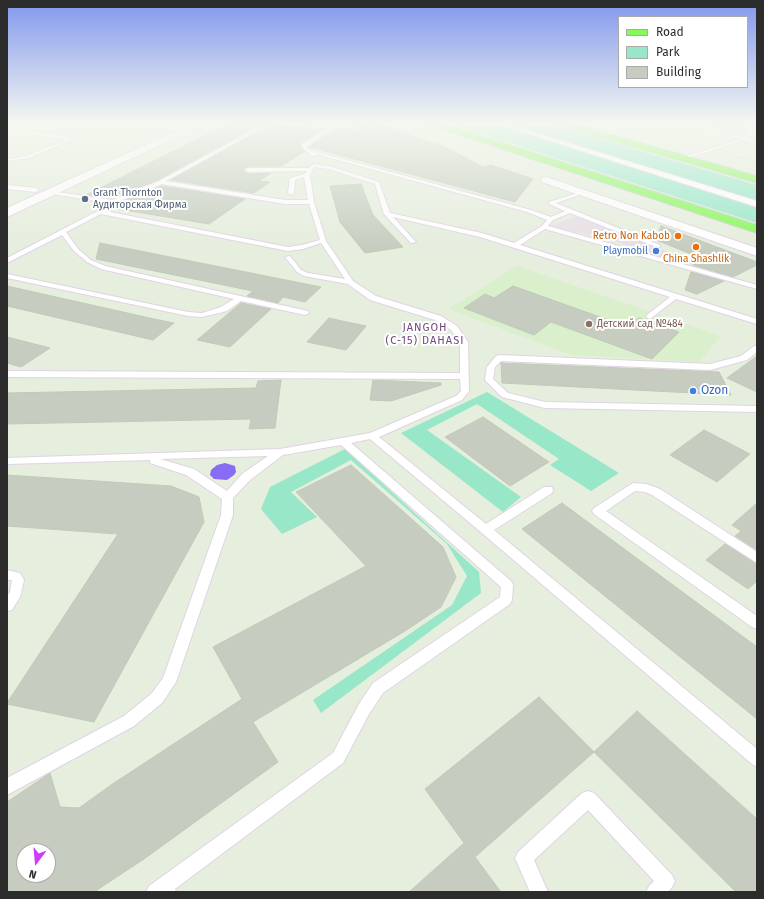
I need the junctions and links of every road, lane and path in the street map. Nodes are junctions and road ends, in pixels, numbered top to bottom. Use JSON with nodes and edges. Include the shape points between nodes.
{"nodes":[{"id":1,"x":92,"y":165,"type":"edge"},
{"id":2,"x":111,"y":165,"type":"edge"},
{"id":3,"x":192,"y":165,"type":"edge"},
{"id":4,"x":361,"y":165,"type":"edge"},
{"id":5,"x":561,"y":165,"type":"edge"},
{"id":6,"x":632,"y":165,"type":"edge"},
{"id":7,"x":704,"y":165,"type":"edge"},
{"id":8,"x":312,"y":167,"type":"junction"},
{"id":9,"x":248,"y":170,"type":"dead end"},
{"id":10,"x":307,"y":176,"type":"junction"},
{"id":11,"x":546,"y":180,"type":"dead end"},
{"id":12,"x":757,"y":180,"type":"edge"},
{"id":13,"x":161,"y":182,"type":"junction"},
{"id":14,"x":7,"y":188,"type":"edge"},
{"id":15,"x":36,"y":190,"type":"junction"},
{"id":16,"x":52,"y":192,"type":"junction"},
{"id":17,"x":582,"y":192,"type":"junction"},
{"id":18,"x":291,"y":193,"type":"dead end"},
{"id":19,"x":113,"y":202,"type":"junction"},
{"id":20,"x":311,"y":202,"type":"junction"},
{"id":21,"x":7,"y":203,"type":"edge"},
{"id":22,"x":757,"y":204,"type":"edge"},
{"id":23,"x":569,"y":211,"type":"junction"},
{"id":24,"x":100,"y":212,"type":"junction"},
{"id":25,"x":7,"y":213,"type":"edge"},
{"id":26,"x":387,"y":214,"type":"junction"},
{"id":27,"x":551,"y":219,"type":"junction"},
{"id":28,"x":544,"y":227,"type":"junction"},
{"id":29,"x":757,"y":229,"type":"edge"},
{"id":30,"x":63,"y":232,"type":"junction"},
{"id":31,"x":323,"y":242,"type":"junction"},
{"id":32,"x":413,"y":242,"type":"dead end"},
{"id":33,"x":515,"y":245,"type":"junction"},
{"id":34,"x":658,"y":246,"type":"dead end"},
{"id":35,"x":757,"y":252,"type":"edge"},
{"id":36,"x":288,"y":257,"type":"dead end"},
{"id":37,"x":7,"y":261,"type":"edge"},
{"id":38,"x":7,"y":276,"type":"edge"},
{"id":39,"x":757,"y":280,"type":"edge"},
{"id":40,"x":350,"y":282,"type":"junction"},
{"id":41,"x":748,"y":284,"type":"junction"},
{"id":42,"x":757,"y":287,"type":"edge"},
{"id":43,"x":675,"y":296,"type":"junction"},
{"id":44,"x":239,"y":299,"type":"junction"},
{"id":45,"x":305,"y":313,"type":"dead end"},
{"id":46,"x":650,"y":316,"type":"dead end"},
{"id":47,"x":757,"y":322,"type":"edge"},
{"id":48,"x":757,"y":348,"type":"edge"},
{"id":49,"x":7,"y":374,"type":"edge"},
{"id":50,"x":464,"y":376,"type":"junction"},
{"id":51,"x":757,"y":409,"type":"edge"},
{"id":52,"x":372,"y":436,"type":"junction"},
{"id":53,"x":344,"y":442,"type":"junction"},
{"id":54,"x":280,"y":452,"type":"junction"},
{"id":55,"x":139,"y":458,"type":"junction"},
{"id":56,"x":7,"y":461,"type":"edge"},
{"id":57,"x":548,"y":490,"type":"dead end"},
{"id":58,"x":228,"y":497,"type":"junction"},
{"id":59,"x":486,"y":530,"type":"junction"},
{"id":60,"x":757,"y":558,"type":"edge"},
{"id":61,"x":7,"y":575,"type":"edge"},
{"id":62,"x":7,"y":606,"type":"edge"},
{"id":63,"x":757,"y":623,"type":"edge"},
{"id":64,"x":757,"y":759,"type":"edge"},
{"id":65,"x":7,"y":787,"type":"edge"},
{"id":66,"x":163,"y":890,"type":"edge"},
{"id":67,"x":539,"y":892,"type":"edge"},
{"id":68,"x":655,"y":892,"type":"edge"}],
"edges":[{"from":1,"to":15,"type":"main road"},
{"from":2,"to":16,"type":"main road"},
{"from":3,"to":13,"type":"lane"},
{"from":4,"to":27,"type":"lane"},
{"from":5,"to":29,"type":"main road"},
{"from":6,"to":22,"type":"street"},
{"from":7,"to":12,"type":"main road"},
{"from":8,"to":9,"type":"lane"},
{"from":8,"to":10,"type":"lane"},
{"from":8,"to":26,"type":"lane","via":[[330,168],[376,183]]},
{"from":10,"to":18,"type":"lane","via":[[292,179]]},
{"from":10,"to":20,"type":"lane"},
{"from":11,"to":17,"type":"street"},
{"from":13,"to":19,"type":"lane"},
{"from":13,"to":20,"type":"lane","via":[[285,202]]},
{"from":14,"to":15,"type":"lane"},
{"from":15,"to":16,"type":"main road"},
{"from":15,"to":21,"type":"main road"},
{"from":16,"to":19,"type":"lane"},
{"from":16,"to":25,"type":"main road"},
{"from":17,"to":23,"type":"lane","via":[[551,202]]},
{"from":17,"to":35,"type":"street"},
{"from":19,"to":24,"type":"lane"},
{"from":20,"to":31,"type":"lane"},
{"from":23,"to":27,"type":"lane"},
{"from":23,"to":34,"type":"lane"},
{"from":24,"to":30,"type":"lane"},
{"from":24,"to":31,"type":"lane","via":[[288,249],[304,248]]},
{"from":26,"to":32,"type":"lane"},
{"from":26,"to":33,"type":"lane"},
{"from":27,"to":28,"type":"lane"},
{"from":28,"to":33,"type":"lane"},
{"from":28,"to":41,"type":"lane"},
{"from":30,"to":37,"type":"lane"},
{"from":30,"to":44,"type":"lane","via":[[76,250],[102,268]]},
{"from":31,"to":40,"type":"lane"},
{"from":33,"to":43,"type":"lane"},
{"from":36,"to":40,"type":"lane","via":[[299,271],[306,275]]},
{"from":38,"to":44,"type":"lane","via":[[188,314],[202,315],[224,309]]},
{"from":39,"to":41,"type":"lane"},
{"from":40,"to":50,"type":"lane","via":[[373,298],[438,318],[454,328],[464,342]]},
{"from":41,"to":42,"type":"lane"},
{"from":43,"to":46,"type":"lane"},
{"from":43,"to":47,"type":"lane"},
{"from":44,"to":45,"type":"lane"},
{"from":48,"to":51,"type":"lane","via":[[744,358],[710,367],[499,358],[491,367],[489,380],[505,395],[545,405]]},
{"from":49,"to":50,"type":"lane"},
{"from":50,"to":52,"type":"lane","via":[[465,392],[459,398]]},
{"from":52,"to":53,"type":"lane"},
{"from":52,"to":59,"type":"lane"},
{"from":53,"to":54,"type":"lane"},
{"from":53,"to":66,"type":"lane","via":[[507,585],[506,600],[378,688],[338,758]]},
{"from":54,"to":55,"type":"lane"},
{"from":54,"to":58,"type":"lane","via":[[246,477]]},
{"from":55,"to":56,"type":"lane"},
{"from":55,"to":58,"type":"lane","via":[[165,463],[190,472]]},
{"from":57,"to":59,"type":"lane"},
{"from":58,"to":65,"type":"lane","via":[[227,515],[169,682],[157,698],[129,721]]},
{"from":59,"to":64,"type":"lane"},
{"from":60,"to":63,"type":"lane","via":[[646,488],[633,487],[598,511]]},
{"from":61,"to":62,"type":"lane","via":[[16,576],[18,580],[16,593]]},
{"from":67,"to":68,"type":"lane","via":[[524,858],[588,800],[666,881]]}]}
